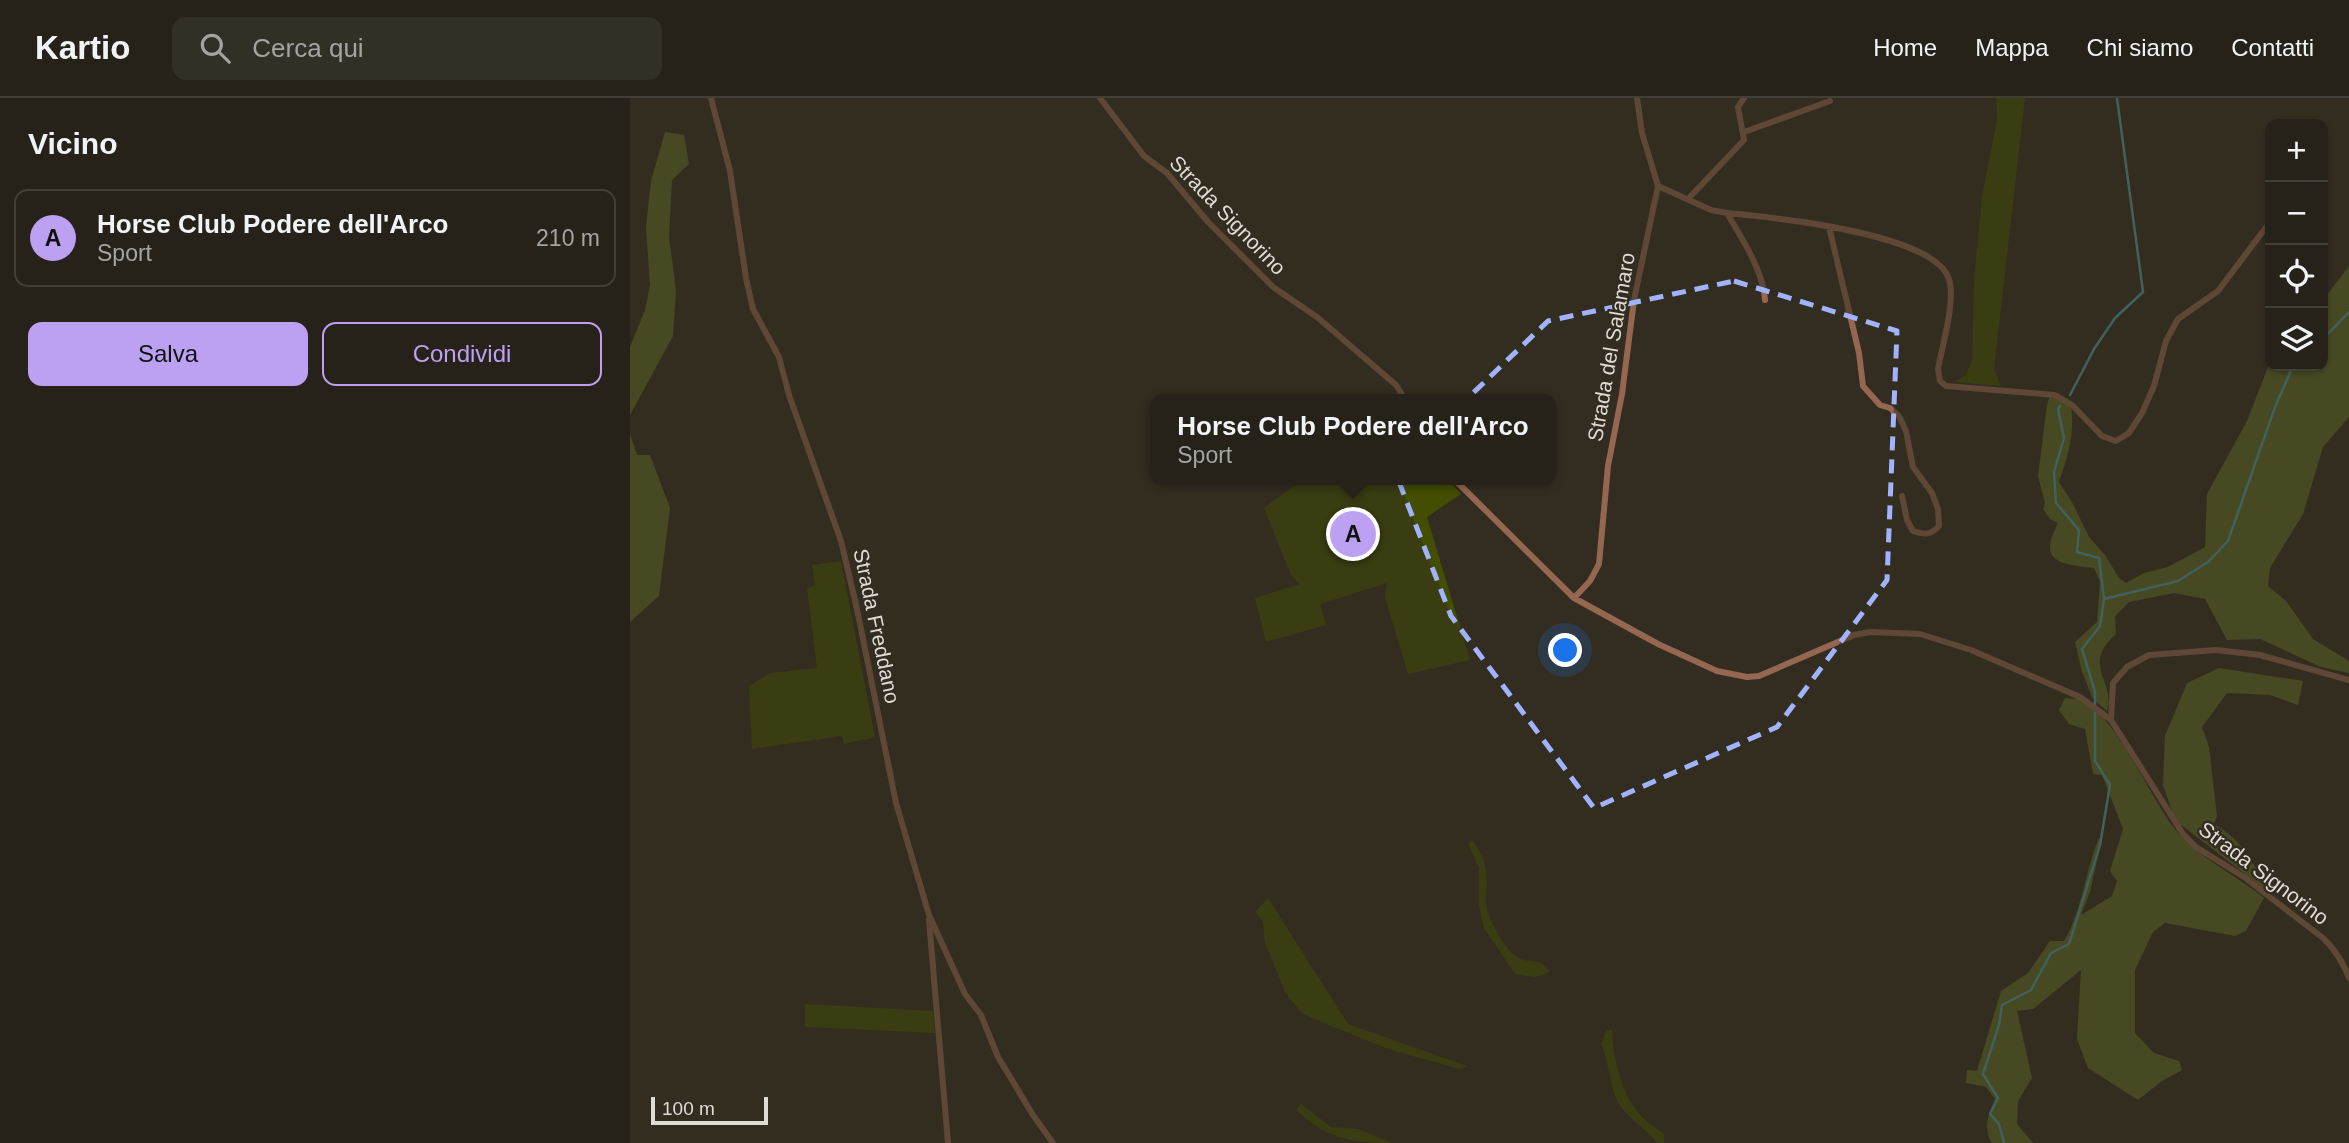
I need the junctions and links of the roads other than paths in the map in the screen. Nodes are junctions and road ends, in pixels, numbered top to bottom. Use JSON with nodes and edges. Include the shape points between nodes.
{"nodes":[{"id":1,"x":712,"y":98,"type":"edge"},
{"id":2,"x":1100,"y":98,"type":"edge"},
{"id":3,"x":1637,"y":98,"type":"edge"},
{"id":4,"x":1744,"y":98,"type":"edge"},
{"id":5,"x":1830,"y":101,"type":"dead end"},
{"id":6,"x":1744,"y":132,"type":"junction"},
{"id":7,"x":1658,"y":186,"type":"junction"},
{"id":8,"x":1688,"y":199,"type":"junction"},
{"id":9,"x":1727,"y":213,"type":"junction"},
{"id":10,"x":1829,"y":227,"type":"junction"},
{"id":11,"x":2265,"y":229,"type":"edge"},
{"id":12,"x":1765,"y":300,"type":"dead end"},
{"id":13,"x":1402,"y":394,"type":"edge"},
{"id":14,"x":1460,"y":485,"type":"edge"},
{"id":15,"x":1902,"y":496,"type":"dead end"},
{"id":16,"x":1574,"y":597,"type":"junction"},
{"id":17,"x":2349,"y":680,"type":"edge"},
{"id":18,"x":2111,"y":720,"type":"junction"},
{"id":19,"x":929,"y":915,"type":"junction"},
{"id":20,"x":2349,"y":978,"type":"edge"},
{"id":21,"x":948,"y":1143,"type":"edge"},
{"id":22,"x":1053,"y":1143,"type":"edge"}],
"edges":[{"from":1,"to":19,"type":"street","name":"Strada Freddano","via":[[754,309],[779,358],[841,541],[896,803]]},
{"from":2,"to":13,"type":"street","name":"Strada Signorino","via":[[1144,156],[1167,173],[1273,287],[1317,317]]},
{"from":3,"to":7,"type":"street","name":"Strada del Salamaro"},
{"from":4,"to":6,"type":"street","via":[[1738,107]]},
{"from":5,"to":6,"type":"street"},
{"from":6,"to":8,"type":"street","via":[[1744,140]]},
{"from":7,"to":8,"type":"street"},
{"from":7,"to":16,"type":"street","name":"Strada del Salamaro","via":[[1634,300],[1608,466],[1599,564]]},
{"from":8,"to":9,"type":"street"},
{"from":9,"to":10,"type":"street"},
{"from":9,"to":12,"type":"street","via":[[1764,287]]},
{"from":10,"to":11,"type":"street","via":[[1905,246],[1938,264],[1949,278],[1950,301],[1938,369],[1946,386],[2055,395],[2072,405],[2102,436],[2116,441],[2129,433],[2142,413],[2178,319],[2218,291]]},
{"from":10,"to":15,"type":"street","via":[[1863,386],[1880,405],[1899,416],[1913,467],[1938,509],[1939,526],[1924,535],[1913,531]]},
{"from":14,"to":16,"type":"street","name":"Strada Signorino"},
{"from":16,"to":18,"type":"street","name":"Strada Signorino","via":[[1658,644],[1734,676],[1759,676],[1854,635],[1920,634],[2019,669],[2080,697]]},
{"from":17,"to":18,"type":"street","via":[[2260,655],[2216,650],[2148,655],[2127,667],[2113,683]]},
{"from":18,"to":20,"type":"street","name":"Strada Signorino","via":[[2183,834],[2323,938],[2335,949]]},
{"from":19,"to":21,"type":"street"},
{"from":19,"to":22,"type":"street","name":"Strada Freddano","via":[[998,1057]]}]}
